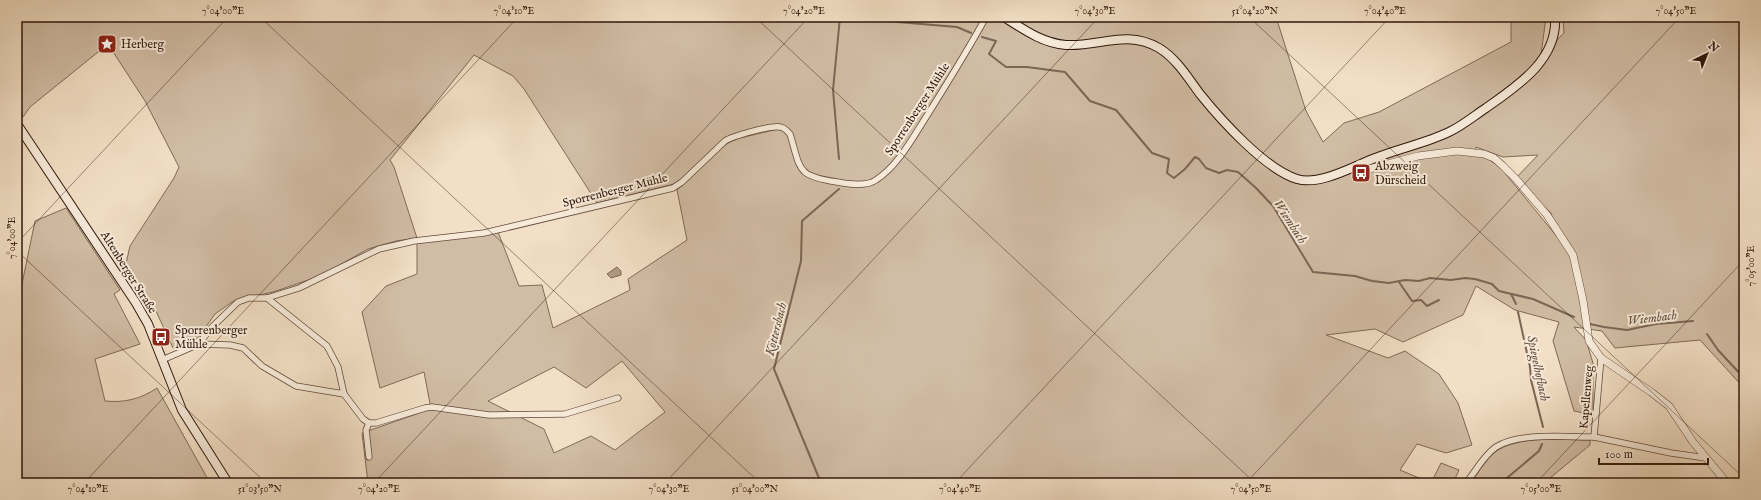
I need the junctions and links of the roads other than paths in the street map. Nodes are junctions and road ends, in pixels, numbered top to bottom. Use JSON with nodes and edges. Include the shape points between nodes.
{"nodes":[{"id":1,"x":986,"y":17,"type":"edge"},
{"id":2,"x":1004,"y":17,"type":"edge"},
{"id":3,"x":1555,"y":17,"type":"edge"},
{"id":4,"x":17,"y":124,"type":"edge"},
{"id":5,"x":1359,"y":164,"type":"junction"},
{"id":6,"x":267,"y":298,"type":"junction"},
{"id":7,"x":199,"y":344,"type":"junction"},
{"id":8,"x":1601,"y":358,"type":"junction"},
{"id":9,"x":162,"y":360,"type":"junction"},
{"id":10,"x":344,"y":394,"type":"junction"},
{"id":11,"x":618,"y":398,"type":"dead end"},
{"id":12,"x":369,"y":423,"type":"junction"},
{"id":13,"x":1594,"y":437,"type":"junction"},
{"id":14,"x":369,"y":457,"type":"dead end"},
{"id":15,"x":1706,"y":458,"type":"junction"},
{"id":16,"x":228,"y":483,"type":"edge"},
{"id":17,"x":1466,"y":483,"type":"edge"},
{"id":18,"x":1727,"y":483,"type":"edge"}],
"edges":[{"from":1,"to":6,"type":"street","name":"Sporrenberger Mühle","via":[[907,146],[896,162],[875,181],[863,184],[845,183],[808,176],[801,168],[790,134],[783,127],[774,127],[728,139],[673,188],[484,233],[392,245],[369,253],[310,284]]},
{"from":2,"to":5,"type":"main road","via":[[1053,43],[1067,45],[1124,38],[1135,39],[1159,48],[1173,60],[1201,96],[1246,143],[1271,164],[1296,178],[1306,181],[1318,180]]},
{"from":3,"to":5,"type":"main road","via":[[1553,36],[1542,60],[1504,96],[1450,132]]},
{"from":4,"to":9,"type":"main road","name":"Altenberger Straße","via":[[136,303],[148,324]]},
{"from":5,"to":8,"type":"street","via":[[1365,170],[1418,156],[1457,151],[1470,151],[1494,158],[1547,215],[1573,255],[1589,341]]},
{"from":6,"to":7,"type":"street","name":"Sporrenberger Mühle","via":[[249,298],[238,302],[210,329]]},
{"from":6,"to":10,"type":"street","via":[[327,346],[338,367]]},
{"from":7,"to":9,"type":"street","name":"Sporrenberger Mühle"},
{"from":7,"to":10,"type":"street","name":"Sporrenberger Mühle","via":[[239,347],[247,351],[262,366],[296,386]]},
{"from":8,"to":13,"type":"street","name":"Kapellenweg"},
{"from":8,"to":15,"type":"street","via":[[1660,398]]},
{"from":9,"to":16,"type":"main road","name":"Altenberger Straße","via":[[182,410]]},
{"from":10,"to":12,"type":"street"},
{"from":11,"to":12,"type":"street","via":[[565,414],[489,415],[432,407]]},
{"from":12,"to":14,"type":"street","via":[[366,430]]},
{"from":13,"to":15,"type":"street","name":"Kapellenweg"},
{"from":13,"to":17,"type":"street","name":"Kapellenweg","via":[[1528,438],[1509,442],[1496,447],[1482,460]]},
{"from":15,"to":18,"type":"street"}]}
